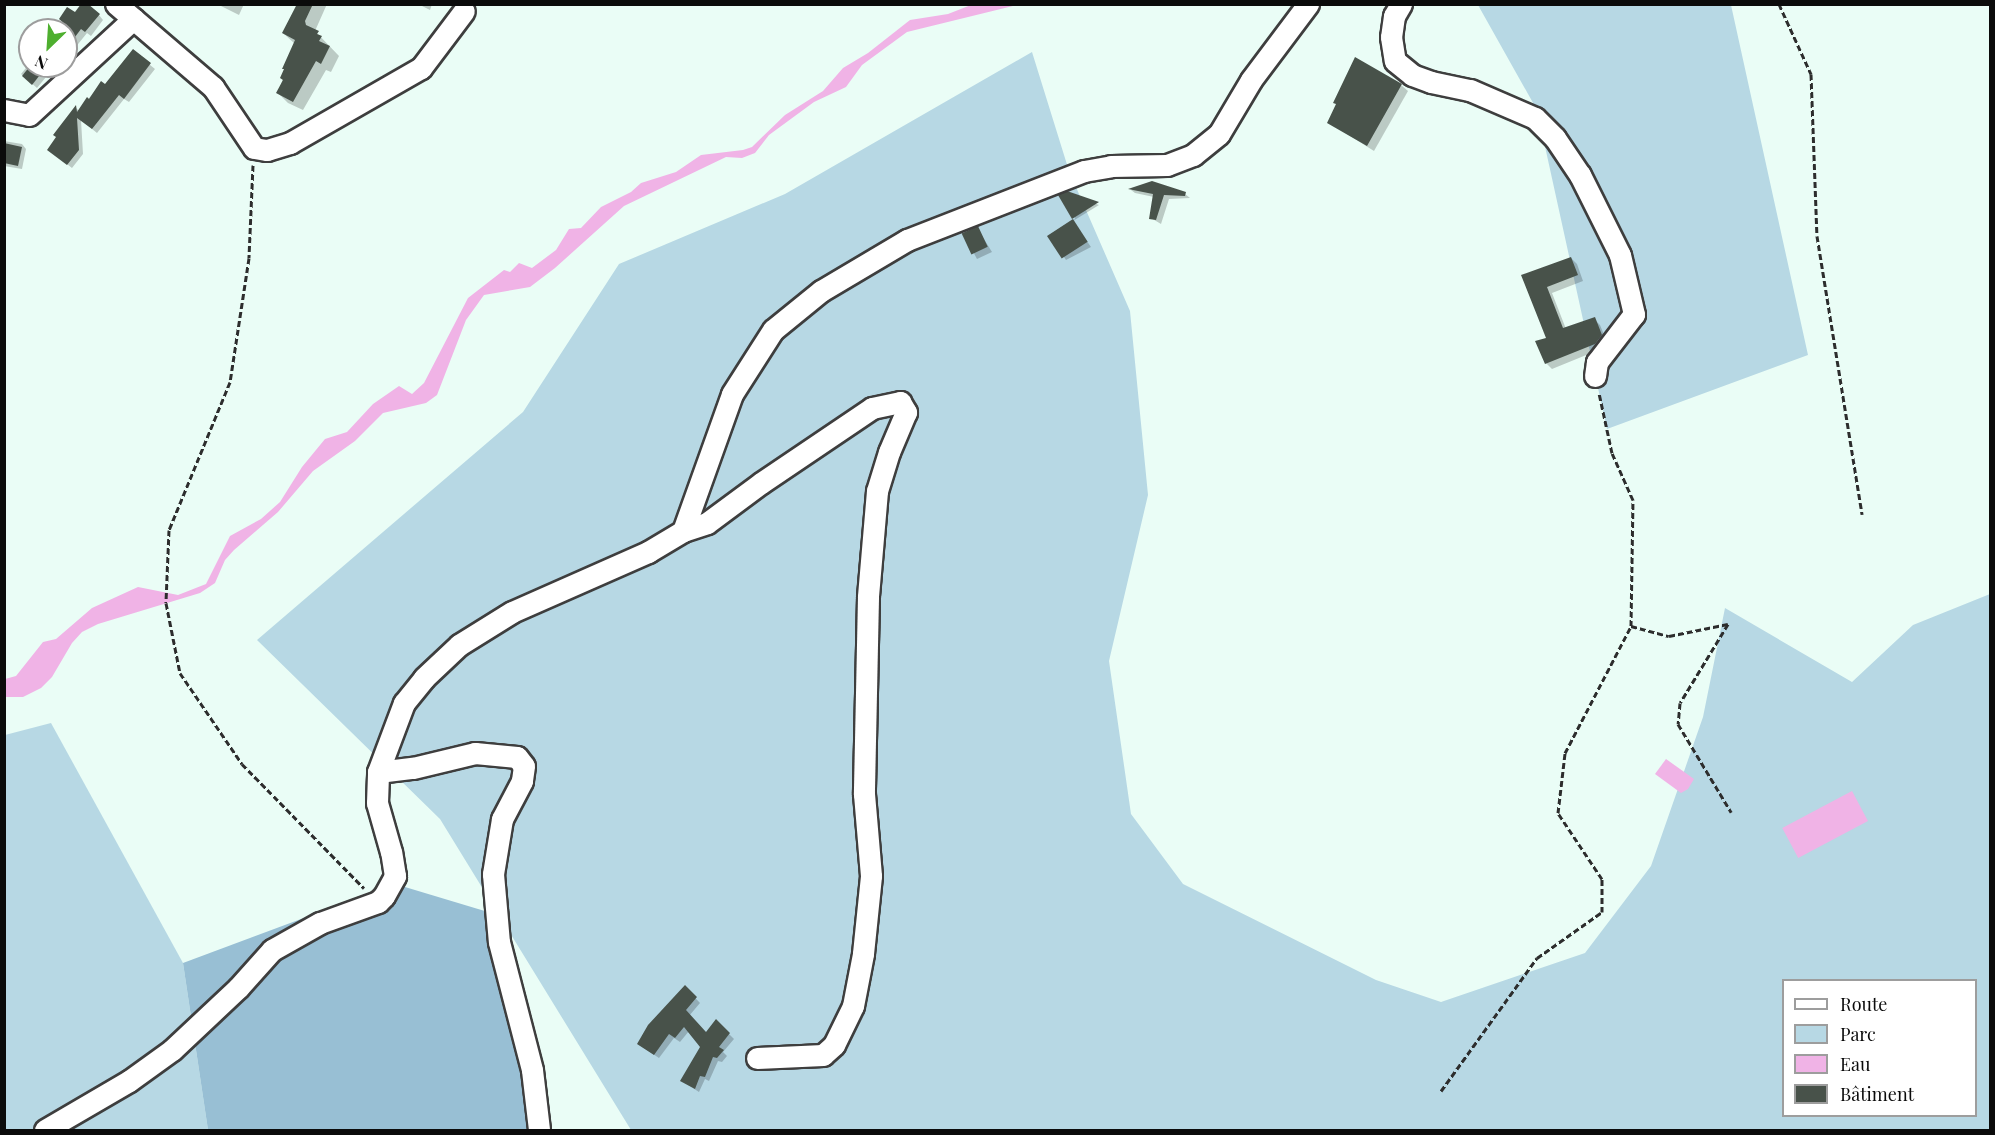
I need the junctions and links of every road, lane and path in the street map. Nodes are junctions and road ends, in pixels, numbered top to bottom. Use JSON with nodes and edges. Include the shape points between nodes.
{"nodes":[{"id":1,"x":116,"y":4,"type":"edge"},
{"id":2,"x":1308,"y":4,"type":"edge"},
{"id":3,"x":1401,"y":4,"type":"edge"},
{"id":4,"x":1779,"y":4,"type":"edge"},
{"id":5,"x":464,"y":11,"type":"dead end"},
{"id":6,"x":133,"y":19,"type":"junction"},
{"id":7,"x":4,"y":110,"type":"edge"},
{"id":8,"x":254,"y":148,"type":"junction"},
{"id":9,"x":1595,"y":376,"type":"joint"},
{"id":10,"x":1862,"y":514,"type":"dead end"},
{"id":11,"x":683,"y":531,"type":"junction"},
{"id":12,"x":1631,"y":626,"type":"junction"},
{"id":13,"x":378,"y":772,"type":"junction"},
{"id":14,"x":1731,"y":812,"type":"dead end"},
{"id":15,"x":381,"y":899,"type":"junction"},
{"id":16,"x":757,"y":1058,"type":"dead end"},
{"id":17,"x":1441,"y":1091,"type":"dead end"},
{"id":18,"x":45,"y":1131,"type":"edge"},
{"id":19,"x":539,"y":1131,"type":"edge"}],
"edges":[{"from":1,"to":6,"type":"street"},
{"from":2,"to":11,"type":"street","via":[[1251,80],[1219,134],[1192,155],[1167,165],[1111,166],[1084,171],[907,240],[821,291],[773,330],[732,394]]},
{"from":3,"to":9,"type":"street","via":[[1394,16],[1391,37],[1395,61],[1412,75],[1470,90],[1535,118],[1555,138],[1580,175],[1620,255],[1634,314],[1597,362]]},
{"from":4,"to":10,"type":"path","via":[[1811,74],[1817,236]]},
{"from":5,"to":8,"type":"street","via":[[421,68],[290,142],[267,150]]},
{"from":6,"to":7,"type":"street","via":[[29,115]]},
{"from":6,"to":8,"type":"street","via":[[213,87]]},
{"from":8,"to":15,"type":"path","via":[[249,258],[230,382],[170,530],[166,603],[180,673],[242,764]]},
{"from":9,"to":12,"type":"path","via":[[1612,453],[1633,500]]},
{"from":11,"to":13,"type":"street","via":[[648,552],[512,612],[459,645],[404,703]]},
{"from":11,"to":16,"type":"street","via":[[707,523],[872,408],[900,402],[906,412],[877,491],[868,597],[865,771],[871,876],[853,1006],[834,1045],[823,1055]]},
{"from":12,"to":14,"type":"path","via":[[1669,636],[1728,624],[1680,703],[1677,724]]},
{"from":12,"to":17,"type":"path","via":[[1565,753],[1558,813],[1602,879],[1602,912],[1537,958]]},
{"from":13,"to":15,"type":"street","via":[[377,803],[394,876]]},
{"from":13,"to":19,"type":"street","via":[[475,753],[518,757],[524,766],[522,781],[502,819],[493,874],[499,942],[532,1070]]},
{"from":15,"to":18,"type":"street","via":[[320,922],[272,950],[172,1050],[129,1081]]}]}
